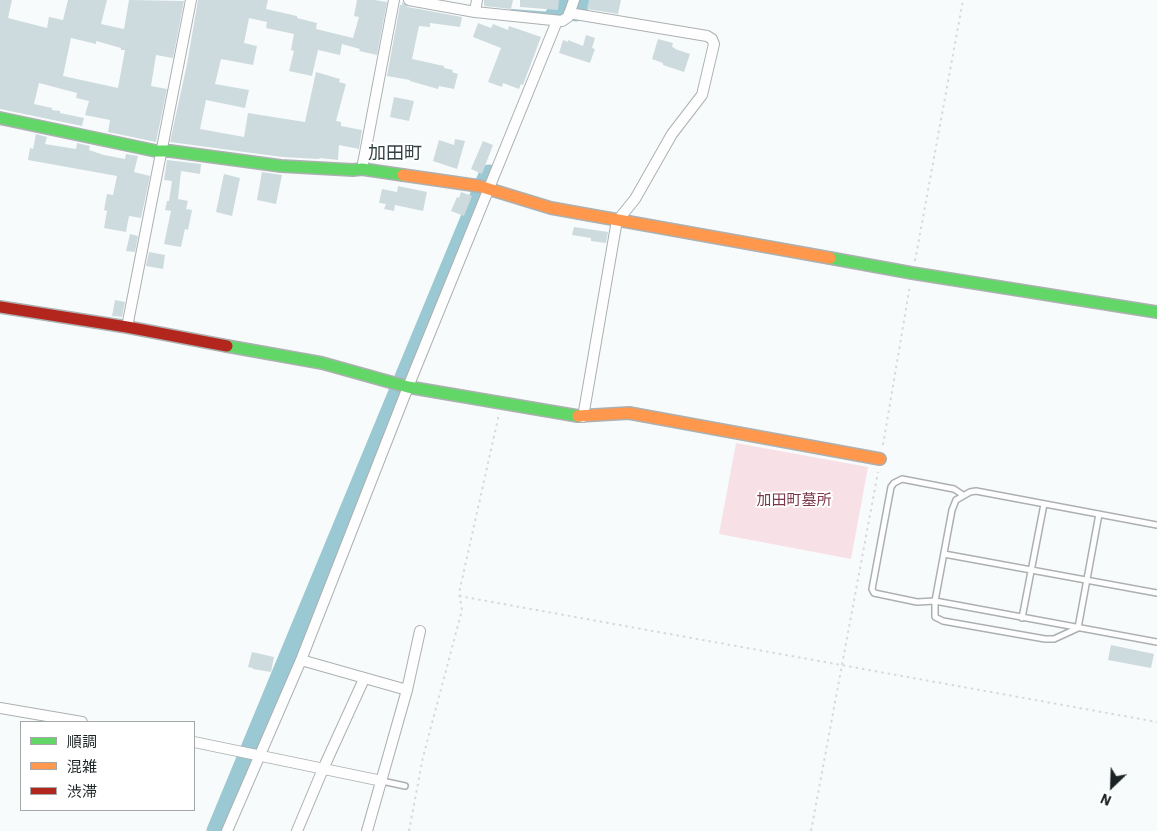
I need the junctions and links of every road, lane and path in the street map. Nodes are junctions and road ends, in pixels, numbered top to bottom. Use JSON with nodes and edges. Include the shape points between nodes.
{"nodes":[{"id":1,"x":191,"y":0,"type":"edge"},
{"id":2,"x":394,"y":0,"type":"edge"},
{"id":3,"x":409,"y":0,"type":"edge"},
{"id":4,"x":477,"y":0,"type":"edge"},
{"id":5,"x":574,"y":0,"type":"edge"},
{"id":6,"x":963,"y":0,"type":"edge"},
{"id":7,"x":475,"y":12,"type":"junction"},
{"id":8,"x":569,"y":13,"type":"junction"},
{"id":9,"x":557,"y":21,"type":"junction"},
{"id":10,"x":0,"y":118,"type":"edge"},
{"id":11,"x":163,"y":151,"type":"junction"},
{"id":12,"x":362,"y":169,"type":"junction"},
{"id":13,"x":486,"y":188,"type":"junction"},
{"id":14,"x":617,"y":220,"type":"junction"},
{"id":15,"x":912,"y":273,"type":"junction"},
{"id":16,"x":0,"y":306,"type":"edge"},
{"id":17,"x":1157,"y":312,"type":"edge"},
{"id":18,"x":127,"y":327,"type":"junction"},
{"id":19,"x":404,"y":385,"type":"junction"},
{"id":20,"x":501,"y":403,"type":"junction"},
{"id":21,"x":584,"y":417,"type":"junction"},
{"id":22,"x":880,"y":459,"type":"junction"},
{"id":23,"x":963,"y":495,"type":"junction"},
{"id":24,"x":1044,"y":504,"type":"junction"},
{"id":25,"x":1099,"y":514,"type":"junction"},
{"id":26,"x":1157,"y":525,"type":"edge"},
{"id":27,"x":944,"y":554,"type":"junction"},
{"id":28,"x":1032,"y":570,"type":"junction"},
{"id":29,"x":1087,"y":580,"type":"junction"},
{"id":30,"x":1157,"y":593,"type":"edge"},
{"id":31,"x":460,"y":596,"type":"junction"},
{"id":32,"x":935,"y":601,"type":"junction"},
{"id":33,"x":1022,"y":618,"type":"junction"},
{"id":34,"x":1078,"y":628,"type":"junction"},
{"id":35,"x":420,"y":631,"type":"dead end"},
{"id":36,"x":1157,"y":642,"type":"edge"},
{"id":37,"x":301,"y":660,"type":"junction"},
{"id":38,"x":842,"y":664,"type":"junction"},
{"id":39,"x":364,"y":679,"type":"junction"},
{"id":40,"x":407,"y":690,"type":"junction"},
{"id":41,"x":0,"y":708,"type":"edge"},
{"id":42,"x":76,"y":721,"type":"edge"},
{"id":43,"x":1157,"y":722,"type":"edge"},
{"id":44,"x":195,"y":742,"type":"edge"},
{"id":45,"x":252,"y":754,"type":"junction"},
{"id":46,"x":323,"y":769,"type":"junction"},
{"id":47,"x":382,"y":781,"type":"junction"},
{"id":48,"x":405,"y":786,"type":"dead end"},
{"id":49,"x":227,"y":831,"type":"edge"},
{"id":50,"x":297,"y":831,"type":"edge"},
{"id":51,"x":367,"y":831,"type":"edge"},
{"id":52,"x":410,"y":831,"type":"edge"},
{"id":53,"x":811,"y":831,"type":"edge"}],
"edges":[{"from":1,"to":11,"type":"street"},
{"from":2,"to":12,"type":"street"},
{"from":3,"to":7,"type":"street"},
{"from":4,"to":7,"type":"street"},
{"from":5,"to":8,"type":"street"},
{"from":6,"to":15,"type":"path"},
{"from":7,"to":9,"type":"street"},
{"from":8,"to":9,"type":"street","via":[[562,21]]},
{"from":8,"to":14,"type":"street","via":[[708,36],[714,44],[702,95],[672,134],[635,198]]},
{"from":9,"to":13,"type":"street"},
{"from":10,"to":11,"type":"street"},
{"from":11,"to":12,"type":"street","via":[[281,166]]},
{"from":11,"to":18,"type":"street"},
{"from":12,"to":13,"type":"street"},
{"from":13,"to":14,"type":"street","via":[[551,208]]},
{"from":13,"to":19,"type":"street"},
{"from":14,"to":15,"type":"street"},
{"from":14,"to":21,"type":"street"},
{"from":15,"to":17,"type":"street"},
{"from":15,"to":22,"type":"path"},
{"from":16,"to":18,"type":"street"},
{"from":18,"to":19,"type":"street","via":[[322,363]]},
{"from":19,"to":20,"type":"street"},
{"from":19,"to":37,"type":"street"},
{"from":20,"to":21,"type":"street"},
{"from":20,"to":31,"type":"path"},
{"from":21,"to":22,"type":"street","via":[[629,413]]},
{"from":22,"to":38,"type":"path"},
{"from":23,"to":24,"type":"lane","via":[[976,491]]},
{"from":23,"to":27,"type":"lane","via":[[956,500],[952,510]]},
{"from":23,"to":32,"type":"lane","via":[[954,489],[902,479],[894,482],[892,487],[872,589],[878,595],[917,602]]},
{"from":24,"to":25,"type":"lane"},
{"from":24,"to":28,"type":"lane"},
{"from":25,"to":26,"type":"lane"},
{"from":25,"to":29,"type":"lane"},
{"from":27,"to":28,"type":"lane"},
{"from":27,"to":32,"type":"lane"},
{"from":28,"to":29,"type":"lane"},
{"from":28,"to":33,"type":"lane"},
{"from":29,"to":30,"type":"lane"},
{"from":29,"to":34,"type":"lane"},
{"from":31,"to":38,"type":"path"},
{"from":31,"to":52,"type":"path","via":[[462,610],[423,757]]},
{"from":32,"to":33,"type":"lane"},
{"from":32,"to":34,"type":"lane","via":[[935,616],[943,621],[1045,639]]},
{"from":33,"to":34,"type":"lane"},
{"from":34,"to":36,"type":"lane"},
{"from":35,"to":40,"type":"street"},
{"from":37,"to":39,"type":"street"},
{"from":37,"to":45,"type":"street"},
{"from":38,"to":43,"type":"path"},
{"from":38,"to":53,"type":"path"},
{"from":39,"to":40,"type":"street"},
{"from":39,"to":46,"type":"street"},
{"from":40,"to":47,"type":"street"},
{"from":41,"to":42,"type":"street"},
{"from":44,"to":45,"type":"street"},
{"from":45,"to":46,"type":"street"},
{"from":45,"to":49,"type":"street"},
{"from":46,"to":47,"type":"street"},
{"from":46,"to":50,"type":"street"},
{"from":47,"to":48,"type":"lane"},
{"from":47,"to":51,"type":"street"}]}
